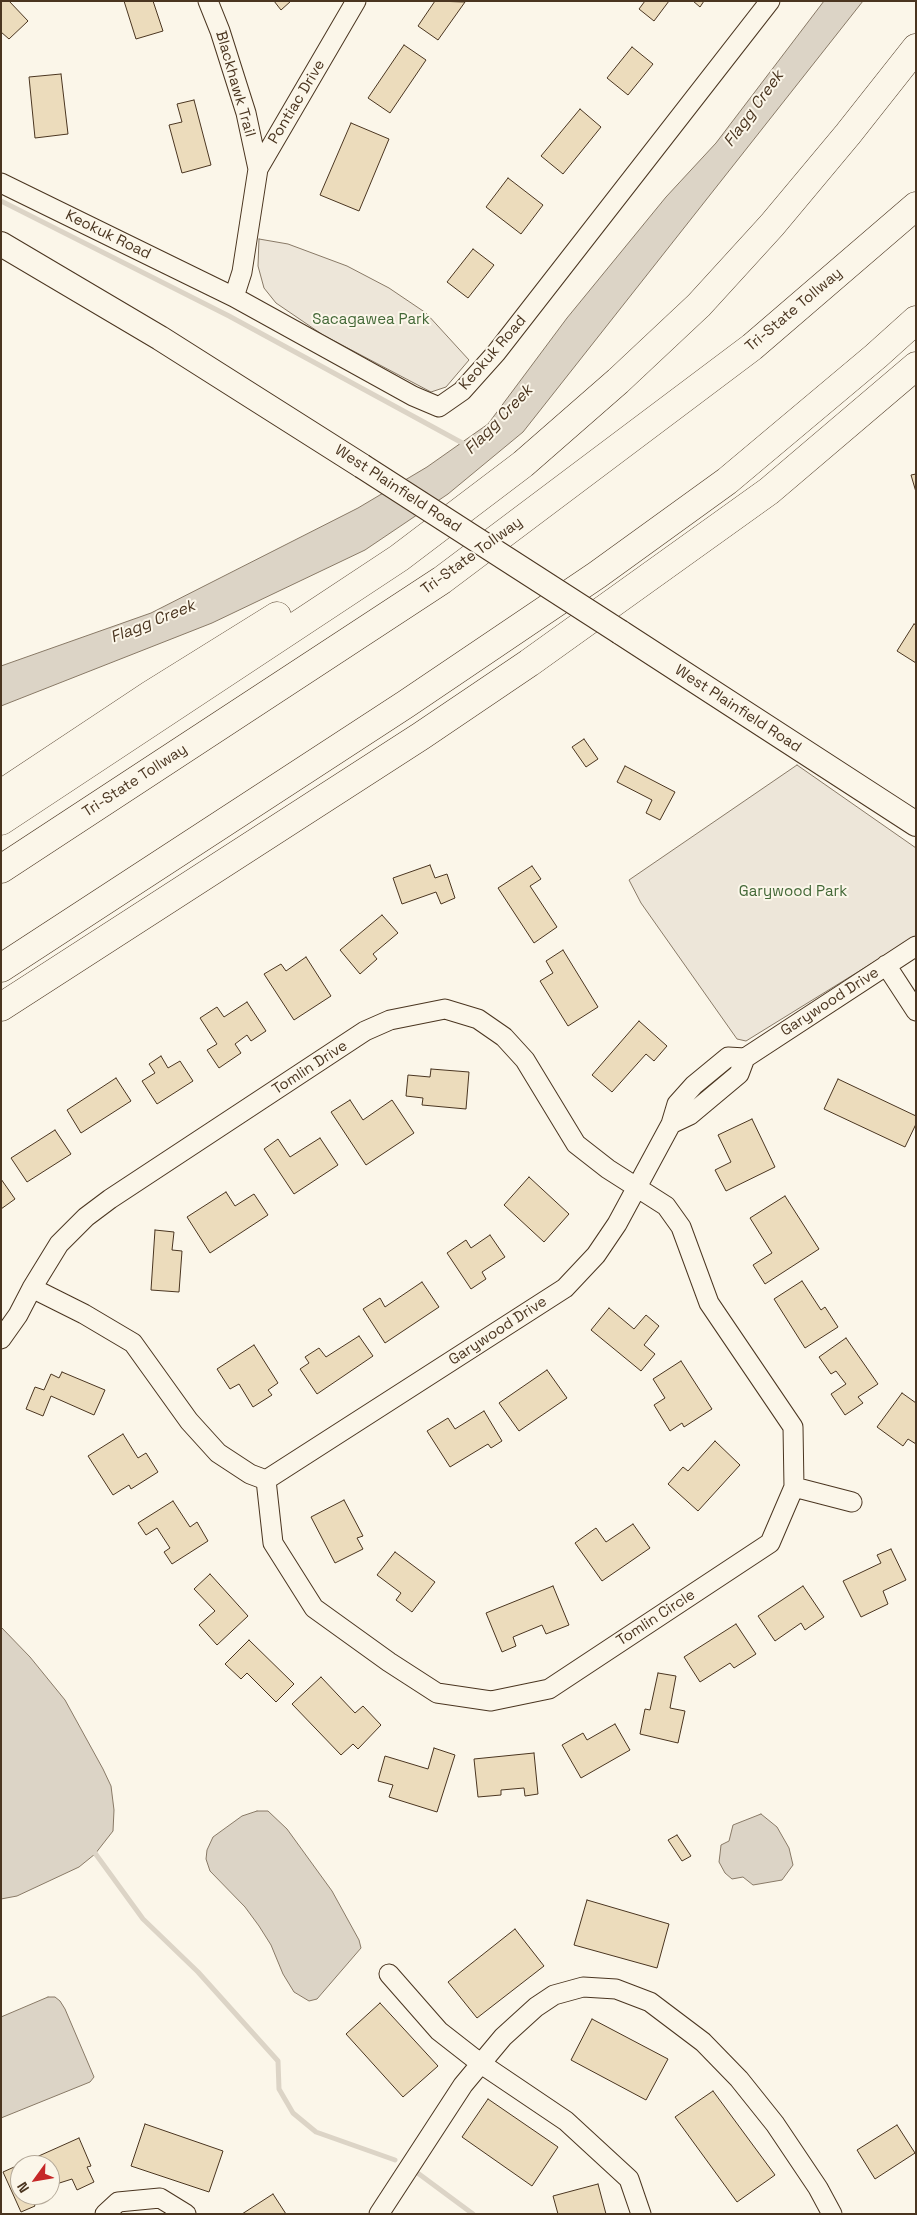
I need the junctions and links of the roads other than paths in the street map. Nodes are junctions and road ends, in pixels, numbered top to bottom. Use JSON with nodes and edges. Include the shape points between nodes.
{"nodes":[{"id":1,"x":208,"y":1,"type":"edge"},
{"id":2,"x":356,"y":1,"type":"edge"},
{"id":3,"x":770,"y":1,"type":"edge"},
{"id":4,"x":916,"y":48,"type":"edge"},
{"id":5,"x":916,"y":67,"type":"edge"},
{"id":6,"x":848,"y":134,"type":"junction"},
{"id":7,"x":258,"y":168,"type":"junction"},
{"id":8,"x":1,"y":183,"type":"edge"},
{"id":9,"x":916,"y":206,"type":"edge"},
{"id":10,"x":1,"y":244,"type":"edge"},
{"id":11,"x":234,"y":297,"type":"junction"},
{"id":12,"x":916,"y":320,"type":"edge"},
{"id":13,"x":916,"y":366,"type":"edge"},
{"id":14,"x":399,"y":558,"type":"junction"},
{"id":15,"x":1,"y":794,"type":"edge"},
{"id":16,"x":1,"y":821,"type":"edge"},
{"id":17,"x":916,"y":824,"type":"edge"},
{"id":18,"x":1,"y":868,"type":"edge"},
{"id":19,"x":916,"y":946,"type":"edge"},
{"id":20,"x":886,"y":965,"type":"junction"},
{"id":21,"x":1,"y":968,"type":"edge"},
{"id":22,"x":1,"y":1007,"type":"edge"},
{"id":23,"x":916,"y":1011,"type":"edge"},
{"id":24,"x":637,"y":1185,"type":"junction"},
{"id":25,"x":32,"y":1288,"type":"junction"},
{"id":26,"x":1,"y":1339,"type":"edge"},
{"id":27,"x":258,"y":1477,"type":"junction"},
{"id":28,"x":794,"y":1487,"type":"junction"},
{"id":29,"x":852,"y":1502,"type":"dead end"},
{"id":30,"x":389,"y":1974,"type":"dead end"},
{"id":31,"x":480,"y":2063,"type":"junction"},
{"id":32,"x":104,"y":2214,"type":"edge"},
{"id":33,"x":186,"y":2214,"type":"edge"},
{"id":34,"x":379,"y":2214,"type":"edge"},
{"id":35,"x":641,"y":2214,"type":"edge"},
{"id":36,"x":832,"y":2214,"type":"edge"}],
"edges":[{"from":1,"to":7,"type":"street","name":"Blackhawk Trail","via":[[246,113]]},
{"from":2,"to":7,"type":"street","name":"Pontiac Drive"},
{"from":3,"to":11,"type":"street","name":"Keokuk Road","via":[[496,353],[462,391],[439,407],[413,396]]},
{"from":4,"to":6,"type":"highway"},
{"from":5,"to":6,"type":"highway"},
{"from":6,"to":14,"type":"highway","via":[[699,305],[523,464]]},
{"from":7,"to":11,"type":"street","name":"Pontiac Drive","via":[[242,272]]},
{"from":8,"to":11,"type":"street","name":"Keokuk Road"},
{"from":9,"to":18,"type":"highway","name":"Tri-State Tollway","via":[[752,348],[442,580]]},
{"from":10,"to":17,"type":"main road","name":"West Plainfield Road","bridge":true,"via":[[160,338],[362,466]]},
{"from":12,"to":21,"type":"highway","via":[[727,481],[597,575],[406,704]]},
{"from":13,"to":22,"type":"highway","via":[[769,491],[529,663]]},
{"from":14,"to":15,"type":"highway","via":[[353,569],[150,695]]},
{"from":14,"to":16,"type":"highway"},
{"from":19,"to":20,"type":"street","name":"Garywood Drive"},
{"from":20,"to":23,"type":"street"},
{"from":20,"to":24,"type":"street","name":"Garywood Drive","via":[[745,1058],[739,1074],[690,1115],[671,1124]]},
{"from":24,"to":25,"type":"street","name":"Tomlin Drive","via":[[608,1169],[576,1144],[525,1060],[504,1037],[478,1020],[445,1009],[417,1013],[390,1020],[365,1032],[110,1199],[59,1244]]},
{"from":24,"to":27,"type":"street","name":"Garywood Drive","via":[[596,1255],[565,1288]]},
{"from":24,"to":28,"type":"street","name":"Tomlin Circle","via":[[666,1206],[681,1228],[709,1303],[793,1427]]},
{"from":25,"to":26,"type":"street","name":"Tomlin Drive"},
{"from":25,"to":27,"type":"street","via":[[133,1343],[189,1421],[218,1453]]},
{"from":27,"to":28,"type":"street","name":"Tomlin Circle","via":[[273,1543],[314,1608],[388,1662],[437,1692],[491,1701],[549,1689],[770,1543]]},
{"from":28,"to":29,"type":"street"},
{"from":30,"to":31,"type":"street","via":[[439,2031]]},
{"from":31,"to":34,"type":"street","via":[[434,2127]]},
{"from":31,"to":35,"type":"street","via":[[566,2121],[629,2179]]},
{"from":31,"to":36,"type":"street","via":[[520,2021],[554,1995],[583,1987],[616,1988],[650,2002],[703,2042],[740,2079],[775,2124]]},
{"from":32,"to":33,"type":"street","via":[[118,2202],[160,2198]]}]}
